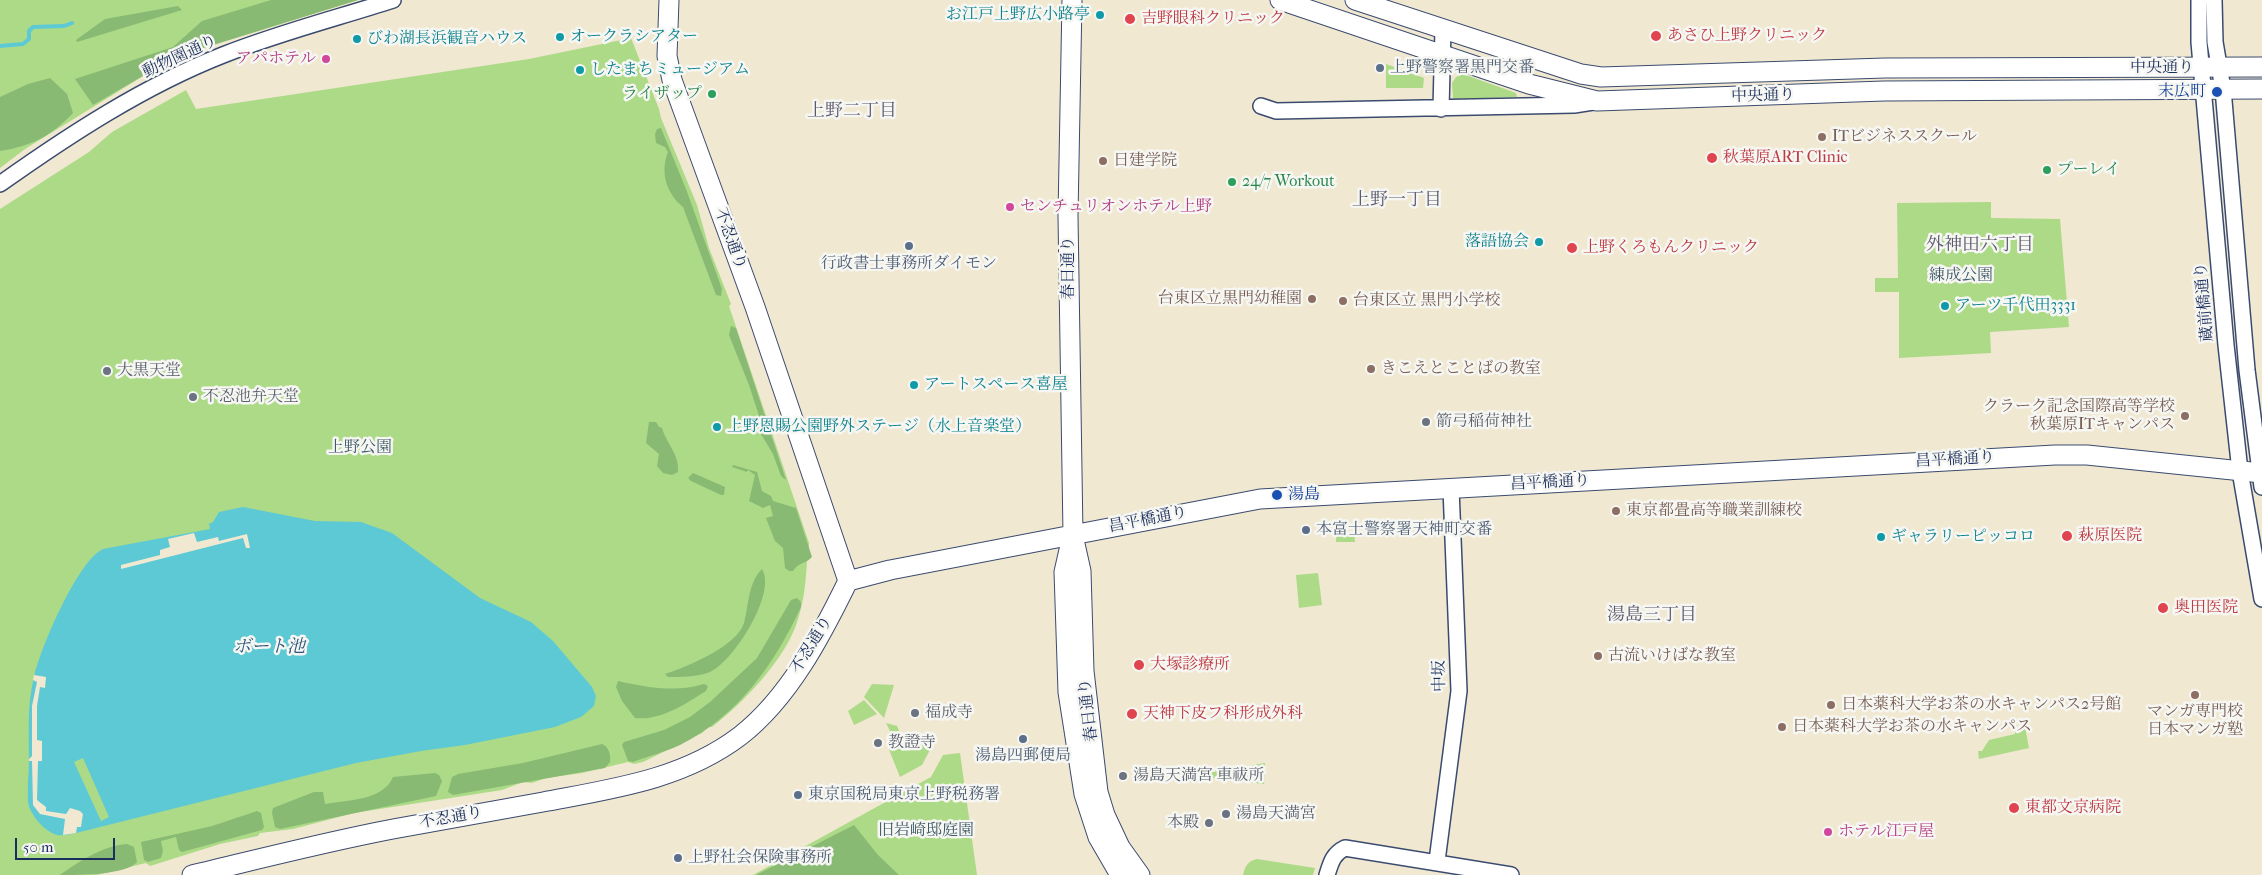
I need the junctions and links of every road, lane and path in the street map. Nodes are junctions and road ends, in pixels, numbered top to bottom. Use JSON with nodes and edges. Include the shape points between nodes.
{"nodes":[{"id":1,"x":393,"y":0,"type":"edge"},
{"id":2,"x":669,"y":0,"type":"edge"},
{"id":3,"x":1072,"y":0,"type":"edge"},
{"id":4,"x":1280,"y":0,"type":"edge"},
{"id":5,"x":1355,"y":0,"type":"edge"},
{"id":6,"x":2198,"y":0,"type":"edge"},
{"id":7,"x":2214,"y":0,"type":"edge"},
{"id":8,"x":1443,"y":29,"type":"junction"},
{"id":9,"x":1442,"y":55,"type":"junction"},
{"id":10,"x":2262,"y":67,"type":"edge"},
{"id":11,"x":2210,"y":68,"type":"junction"},
{"id":12,"x":2262,"y":88,"type":"edge"},
{"id":13,"x":2204,"y":89,"type":"junction"},
{"id":14,"x":2223,"y":89,"type":"junction"},
{"id":15,"x":1597,"y":101,"type":"junction"},
{"id":16,"x":1261,"y":106,"type":"dead end"},
{"id":17,"x":1442,"y":109,"type":"junction"},
{"id":18,"x":0,"y":184,"type":"edge"},
{"id":19,"x":2240,"y":471,"type":"junction"},
{"id":20,"x":2261,"y":476,"type":"edge"},
{"id":21,"x":1451,"y":488,"type":"junction"},
{"id":22,"x":1073,"y":535,"type":"junction"},
{"id":23,"x":848,"y":581,"type":"junction"},
{"id":24,"x":2262,"y":598,"type":"edge"},
{"id":25,"x":1437,"y":861,"type":"junction"},
{"id":26,"x":192,"y":875,"type":"edge"},
{"id":27,"x":1120,"y":875,"type":"edge"},
{"id":28,"x":1140,"y":875,"type":"edge"},
{"id":29,"x":1327,"y":875,"type":"edge"},
{"id":30,"x":1511,"y":875,"type":"edge"}],
"edges":[{"from":1,"to":18,"type":"street","name":"動物園通り","via":[[223,55],[177,76],[94,123]]},
{"from":2,"to":23,"type":"main road","name":"不忍通り","via":[[667,56],[670,75],[755,307]]},
{"from":3,"to":22,"type":"main road","name":"春日通り","via":[[1068,216]]},
{"from":4,"to":9,"type":"main road","name":"中央通り"},
{"from":5,"to":8,"type":"main road","name":"中央通り"},
{"from":6,"to":11,"type":"street","name":"蔵前橋通り","via":[[2199,42]]},
{"from":7,"to":11,"type":"street","name":"蔵前橋通り","via":[[2215,42]]},
{"from":8,"to":9,"type":"street"},
{"from":8,"to":11,"type":"main road","name":"中央通り","via":[[1581,74],[1601,77],[1885,68]]},
{"from":9,"to":15,"type":"main road","name":"中央通り","via":[[1529,84]]},
{"from":9,"to":17,"type":"street"},
{"from":10,"to":11,"type":"main road","name":"中央通り"},
{"from":11,"to":13,"type":"street","name":"蔵前橋通り"},
{"from":11,"to":14,"type":"street","name":"蔵前橋通り"},
{"from":12,"to":14,"type":"main road","name":"中央通り"},
{"from":13,"to":14,"type":"main road","name":"中央通り"},
{"from":13,"to":15,"type":"main road","name":"中央通り","via":[[1884,91]]},
{"from":13,"to":19,"type":"street","name":"蔵前橋通り"},
{"from":14,"to":20,"type":"street","name":"蔵前橋通り","via":[[2247,370]]},
{"from":15,"to":17,"type":"street","via":[[1574,105]]},
{"from":16,"to":17,"type":"street","via":[[1276,110]]},
{"from":19,"to":20,"type":"main road","name":"昌平橋通り"},
{"from":19,"to":21,"type":"main road","name":"昌平橋通り","via":[[2087,454]]},
{"from":19,"to":24,"type":"street","name":"蔵前橋通り"},
{"from":21,"to":22,"type":"main road","name":"昌平橋通り","via":[[1260,499]]},
{"from":21,"to":25,"type":"street","name":"中坂","via":[[1459,692]]},
{"from":22,"to":23,"type":"main road","name":"昌平橋通り"},
{"from":22,"to":27,"type":"main road","name":"春日通り","via":[[1064,572],[1068,692],[1088,811],[1098,837]]},
{"from":22,"to":28,"type":"main road","name":"春日通り","via":[[1080,571],[1084,671],[1098,792],[1120,847]]},
{"from":23,"to":26,"type":"main road","name":"不忍通り","via":[[832,615],[770,708],[741,736],[698,761],[624,787],[379,832]]},
{"from":25,"to":29,"type":"street","via":[[1345,848],[1337,852]]},
{"from":25,"to":30,"type":"street"}]}
